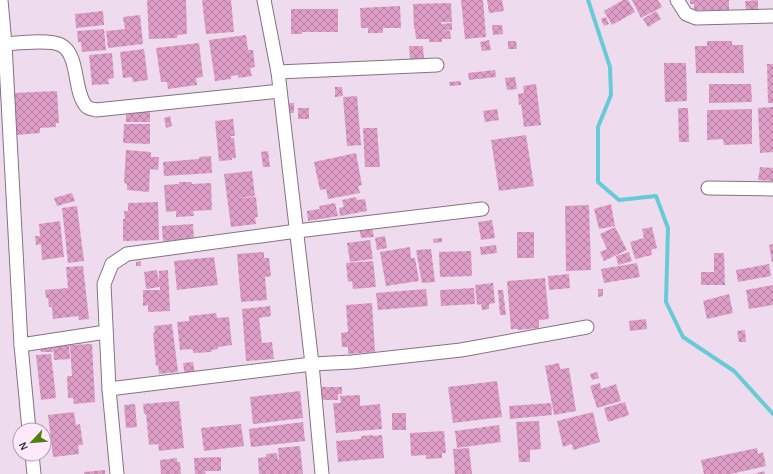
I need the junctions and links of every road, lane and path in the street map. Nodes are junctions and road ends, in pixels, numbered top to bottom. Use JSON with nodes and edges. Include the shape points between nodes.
{"nodes":[{"id":1,"x":1,"y":0,"type":"edge"},
{"id":2,"x":264,"y":0,"type":"edge"},
{"id":3,"x":677,"y":0,"type":"edge"},
{"id":4,"x":773,"y":16,"type":"edge"},
{"id":5,"x":5,"y":44,"type":"junction"},
{"id":6,"x":437,"y":65,"type":"dead end"},
{"id":7,"x":278,"y":72,"type":"junction"},
{"id":8,"x":280,"y":91,"type":"junction"},
{"id":9,"x":708,"y":188,"type":"dead end"},
{"id":10,"x":773,"y":189,"type":"edge"},
{"id":11,"x":482,"y":209,"type":"dead end"},
{"id":12,"x":297,"y":231,"type":"junction"},
{"id":13,"x":587,"y":327,"type":"dead end"},
{"id":14,"x":106,"y":332,"type":"junction"},
{"id":15,"x":21,"y":345,"type":"junction"},
{"id":16,"x":312,"y":364,"type":"junction"},
{"id":17,"x":109,"y":389,"type":"junction"},
{"id":18,"x":28,"y":422,"type":"edge"},
{"id":19,"x":33,"y":462,"type":"edge"},
{"id":20,"x":34,"y":474,"type":"edge"},
{"id":21,"x":118,"y":474,"type":"edge"},
{"id":22,"x":322,"y":474,"type":"edge"}],
"edges":[{"from":1,"to":5,"type":"street"},
{"from":2,"to":7,"type":"street"},
{"from":3,"to":4,"type":"street","via":[[686,14],[696,18]]},
{"from":5,"to":8,"type":"street","via":[[59,44],[67,49],[72,58],[82,99],[87,107],[96,110]]},
{"from":5,"to":15,"type":"street"},
{"from":6,"to":7,"type":"street"},
{"from":7,"to":8,"type":"street"},
{"from":8,"to":12,"type":"street"},
{"from":9,"to":10,"type":"street"},
{"from":11,"to":12,"type":"street"},
{"from":12,"to":14,"type":"street","via":[[127,254],[112,264],[104,284]]},
{"from":12,"to":16,"type":"street"},
{"from":13,"to":16,"type":"street","via":[[461,350]]},
{"from":14,"to":15,"type":"street"},
{"from":14,"to":17,"type":"street"},
{"from":15,"to":18,"type":"street"},
{"from":16,"to":17,"type":"street"},
{"from":16,"to":22,"type":"street"},
{"from":17,"to":21,"type":"street"},
{"from":19,"to":20,"type":"street"}]}
